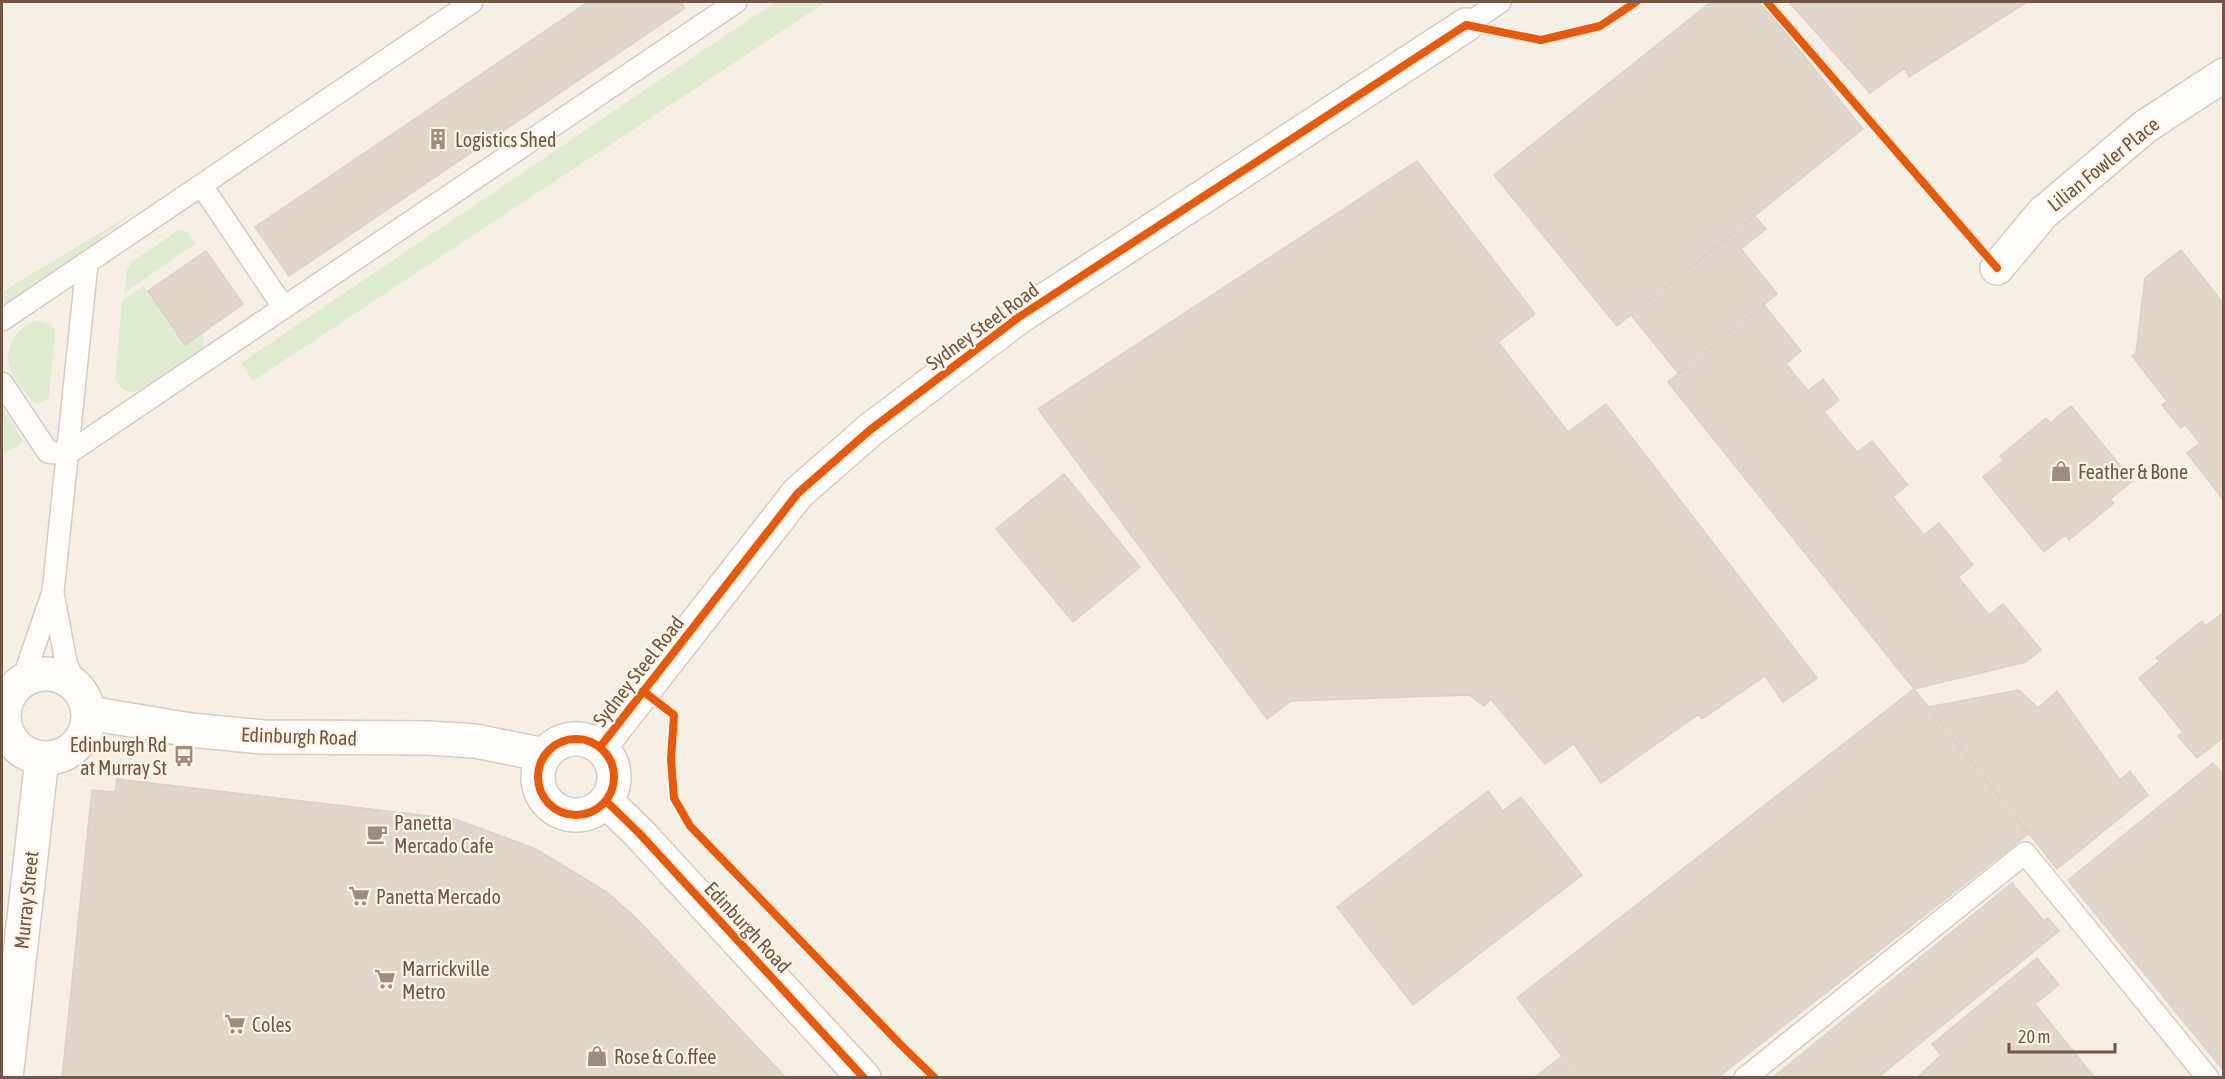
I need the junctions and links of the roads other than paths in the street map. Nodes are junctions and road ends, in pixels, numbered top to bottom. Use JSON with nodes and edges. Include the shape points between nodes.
{"nodes":[{"id":1,"x":472,"y":2,"type":"edge"},
{"id":2,"x":1500,"y":2,"type":"edge"},
{"id":3,"x":723,"y":5,"type":"edge"},
{"id":4,"x":1466,"y":25,"type":"joint"},
{"id":5,"x":2223,"y":75,"type":"edge"},
{"id":6,"x":202,"y":186,"type":"junction"},
{"id":7,"x":87,"y":264,"type":"junction"},
{"id":8,"x":1997,"y":268,"type":"dead end"},
{"id":9,"x":284,"y":308,"type":"junction"},
{"id":10,"x":2,"y":320,"type":"edge"},
{"id":11,"x":2,"y":383,"type":"edge"},
{"id":12,"x":67,"y":454,"type":"junction"},
{"id":13,"x":53,"y":592,"type":"junction"},
{"id":14,"x":74,"y":683,"type":"junction"},
{"id":15,"x":10,"y":695,"type":"edge"},
{"id":16,"x":89,"y":713,"type":"junction"},
{"id":17,"x":600,"y":747,"type":"junction"},
{"id":18,"x":545,"y":755,"type":"junction"},
{"id":19,"x":42,"y":758,"type":"junction"},
{"id":20,"x":606,"y":801,"type":"junction"},
{"id":21,"x":6,"y":1077,"type":"edge"},
{"id":22,"x":864,"y":1077,"type":"edge"},
{"id":23,"x":1745,"y":1077,"type":"edge"},
{"id":24,"x":2208,"y":1077,"type":"edge"}],
"edges":[{"from":1,"to":6,"type":"lane"},
{"from":2,"to":4,"type":"lane"},
{"from":3,"to":9,"type":"lane"},
{"from":4,"to":17,"type":"street","name":"Sydney Steel Road","via":[[1019,317],[870,430],[798,493]]},
{"from":5,"to":8,"type":"street","name":"Lilian Fowler Place","via":[[2146,126],[2043,213]]},
{"from":6,"to":7,"type":"lane"},
{"from":6,"to":9,"type":"lane"},
{"from":7,"to":10,"type":"lane"},
{"from":7,"to":12,"type":"lane"},
{"from":9,"to":12,"type":"lane"},
{"from":11,"to":12,"type":"lane","via":[[48,452]]},
{"from":12,"to":13,"type":"lane"},
{"from":13,"to":14,"type":"lane","via":[[66,662]]},
{"from":13,"to":15,"type":"lane"},
{"from":14,"to":15,"type":"street","via":[[62,676],[36,674]]},
{"from":14,"to":16,"type":"street","via":[[87,702]]},
{"from":15,"to":19,"type":"street","via":[[3,716],[10,740],[29,755]]},
{"from":16,"to":18,"type":"street","name":"Edinburgh Road","via":[[190,730],[263,737],[475,741]]},
{"from":16,"to":19,"type":"street","via":[[87,728],[70,751]]},
{"from":17,"to":18,"type":"street","via":[[576,739],[553,746]]},
{"from":17,"to":20,"type":"street","via":[[613,766],[612,791]]},
{"from":18,"to":20,"type":"street","via":[[538,780],[548,803],[559,811],[584,814]]},
{"from":19,"to":21,"type":"street","name":"Murray Street"},
{"from":20,"to":22,"type":"street","name":"Edinburgh Road"},
{"from":23,"to":24,"type":"lane","via":[[2025,853]]}]}
